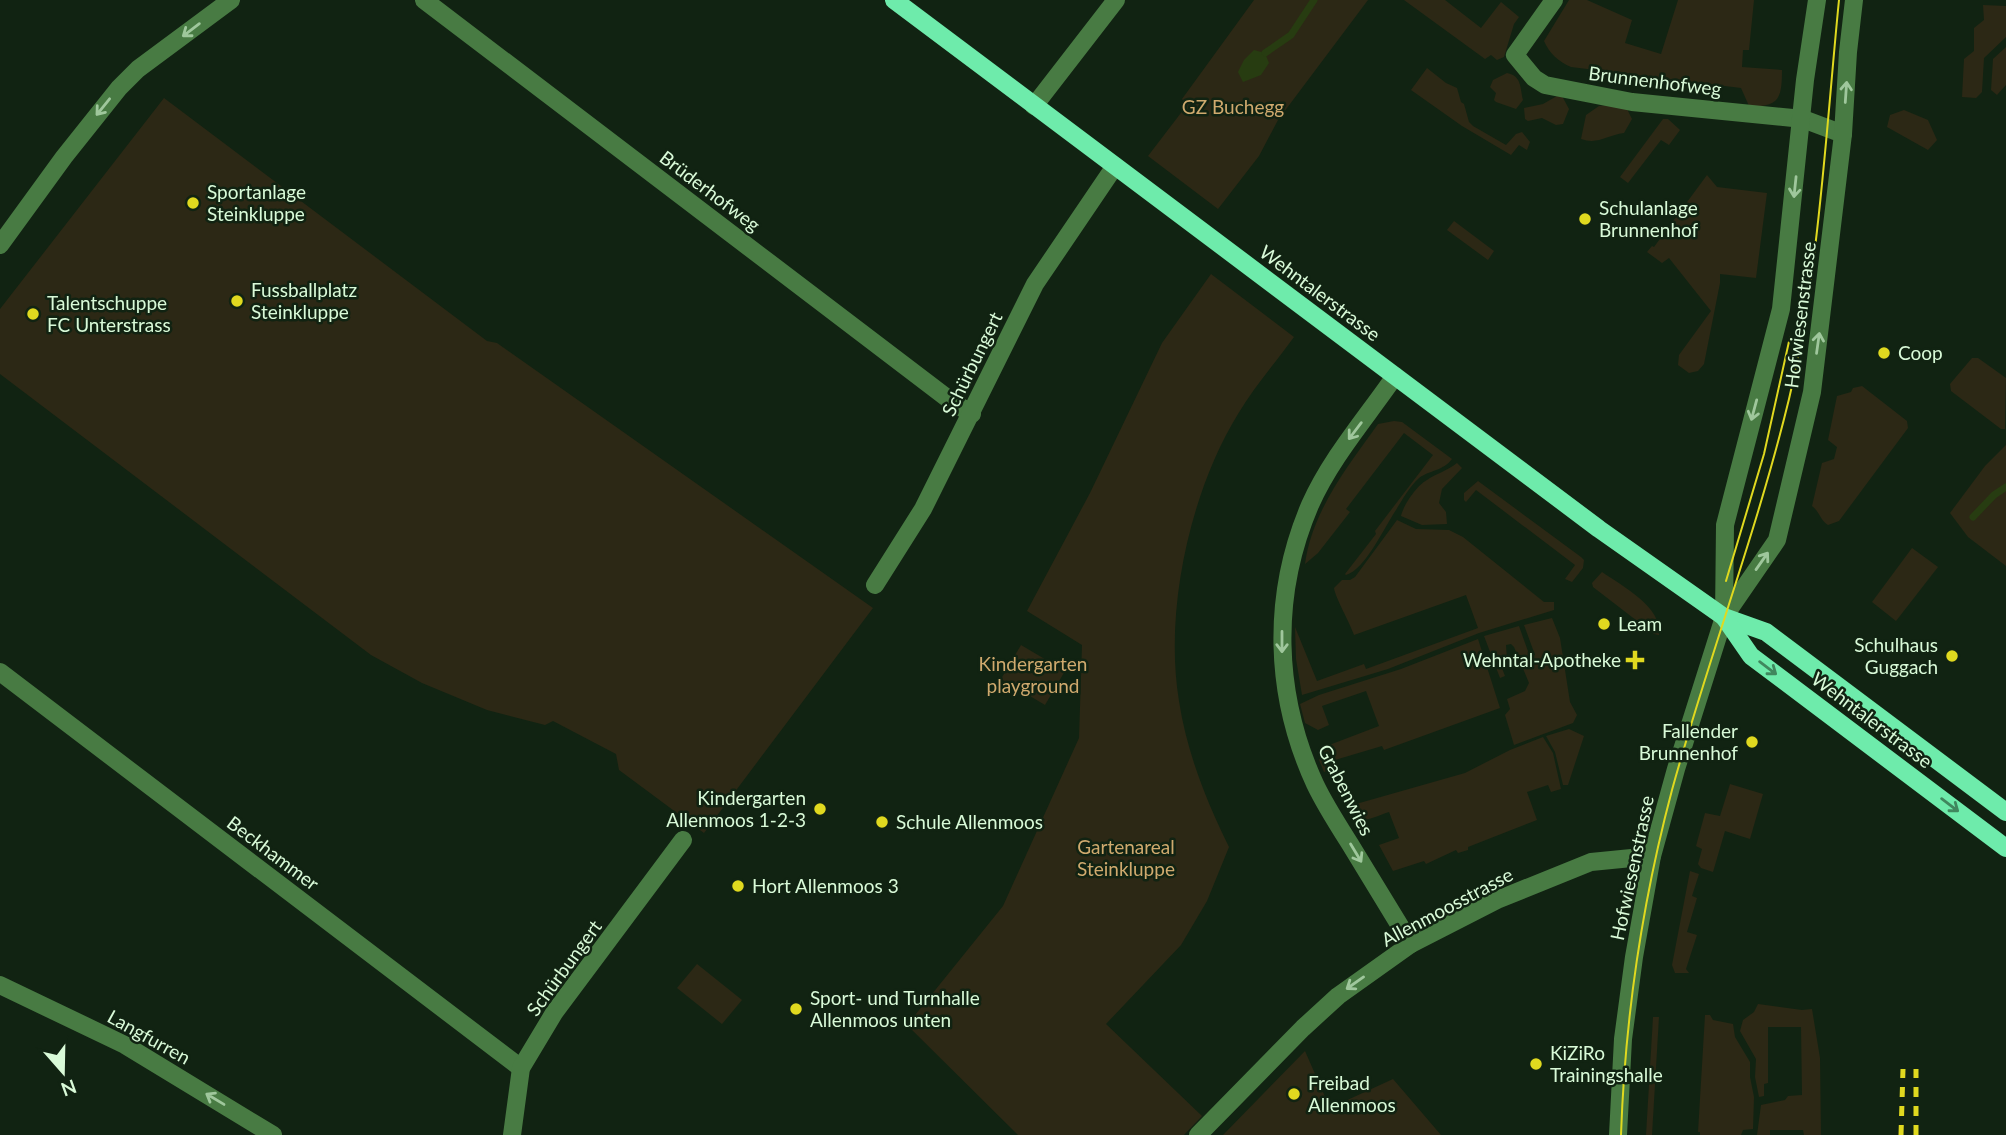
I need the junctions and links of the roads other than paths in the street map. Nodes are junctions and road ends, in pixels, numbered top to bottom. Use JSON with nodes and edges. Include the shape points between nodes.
{"nodes":[{"id":1,"x":231,"y":0,"type":"edge"},
{"id":2,"x":424,"y":0,"type":"edge"},
{"id":3,"x":894,"y":0,"type":"edge"},
{"id":4,"x":1116,"y":0,"type":"edge"},
{"id":5,"x":1554,"y":0,"type":"edge"},
{"id":6,"x":1817,"y":0,"type":"edge"},
{"id":7,"x":1854,"y":0,"type":"edge"},
{"id":8,"x":1034,"y":106,"type":"junction"},
{"id":9,"x":1803,"y":119,"type":"junction"},
{"id":10,"x":1843,"y":134,"type":"junction"},
{"id":11,"x":1115,"y":166,"type":"junction"},
{"id":12,"x":0,"y":245,"type":"edge"},
{"id":13,"x":1395,"y":376,"type":"junction"},
{"id":14,"x":972,"y":414,"type":"junction"},
{"id":15,"x":875,"y":585,"type":"dead end"},
{"id":16,"x":1724,"y":617,"type":"junction"},
{"id":17,"x":0,"y":672,"type":"edge"},
{"id":18,"x":2006,"y":812,"type":"edge"},
{"id":19,"x":683,"y":840,"type":"dead end"},
{"id":20,"x":2006,"y":848,"type":"edge"},
{"id":21,"x":1652,"y":856,"type":"junction"},
{"id":22,"x":1411,"y":944,"type":"junction"},
{"id":23,"x":0,"y":985,"type":"edge"},
{"id":24,"x":521,"y":1068,"type":"junction"},
{"id":25,"x":273,"y":1135,"type":"edge"},
{"id":26,"x":512,"y":1135,"type":"edge"},
{"id":27,"x":1198,"y":1135,"type":"edge"},
{"id":28,"x":1618,"y":1135,"type":"edge"}],
"edges":[{"from":1,"to":12,"type":"street","one_way":true,"via":[[119,88]]},
{"from":2,"to":14,"type":"street","name":"Brüderhofweg"},
{"from":3,"to":8,"type":"main road","name":"Wehntalerstrasse"},
{"from":4,"to":8,"type":"street"},
{"from":5,"to":9,"type":"street","name":"Brunnenhofweg","via":[[1515,55],[1545,85],[1632,102]]},
{"from":6,"to":9,"type":"street","name":"Hofwiesenstrasse"},
{"from":10,"to":7,"type":"street","name":"Hofwiesenstrasse","one_way":true},
{"from":8,"to":11,"type":"main road","name":"Wehntalerstrasse"},
{"from":9,"to":10,"type":"street","name":"Brunnenhofweg"},
{"from":9,"to":16,"type":"street","name":"Hofwiesenstrasse","one_way":true,"via":[[1781,309],[1725,525]]},
{"from":16,"to":10,"type":"street","name":"Hofwiesenstrasse","one_way":true,"via":[[1777,540],[1812,392]]},
{"from":11,"to":13,"type":"main road","name":"Wehntalerstrasse"},
{"from":11,"to":14,"type":"street","name":"Schürbungert","via":[[1035,284]]},
{"from":13,"to":16,"type":"main road","name":"Wehntalerstrasse"},
{"from":13,"to":22,"type":"street","name":"Grabenwies","one_way":true,"via":[[1348,440],[1311,504],[1288,575],[1281,645],[1288,707],[1316,786]]},
{"from":14,"to":15,"type":"street","name":"Schürbungert","via":[[923,509]]},
{"from":16,"to":18,"type":"main road","name":"Wehntalerstrasse","via":[[1766,632]]},
{"from":16,"to":20,"type":"main road","name":"Wehntalerstrasse","one_way":true,"via":[[1751,656]]},
{"from":16,"to":21,"type":"street","name":"Hofwiesenstrasse"},
{"from":17,"to":24,"type":"street","name":"Beckhammer"},
{"from":19,"to":24,"type":"street","name":"Schürbungert","via":[[554,1013]]},
{"from":21,"to":22,"type":"street","name":"Allenmoosstrasse","via":[[1591,862],[1497,900]]},
{"from":21,"to":28,"type":"street","name":"Hofwiesenstrasse","via":[[1623,1039]]},
{"from":22,"to":27,"type":"street","name":"Allenmoosstrasse","one_way":true,"via":[[1338,996]]},
{"from":25,"to":23,"type":"street","name":"Langfurren","one_way":true,"via":[[125,1045]]},
{"from":24,"to":26,"type":"street","name":"Schürbungert"}]}
